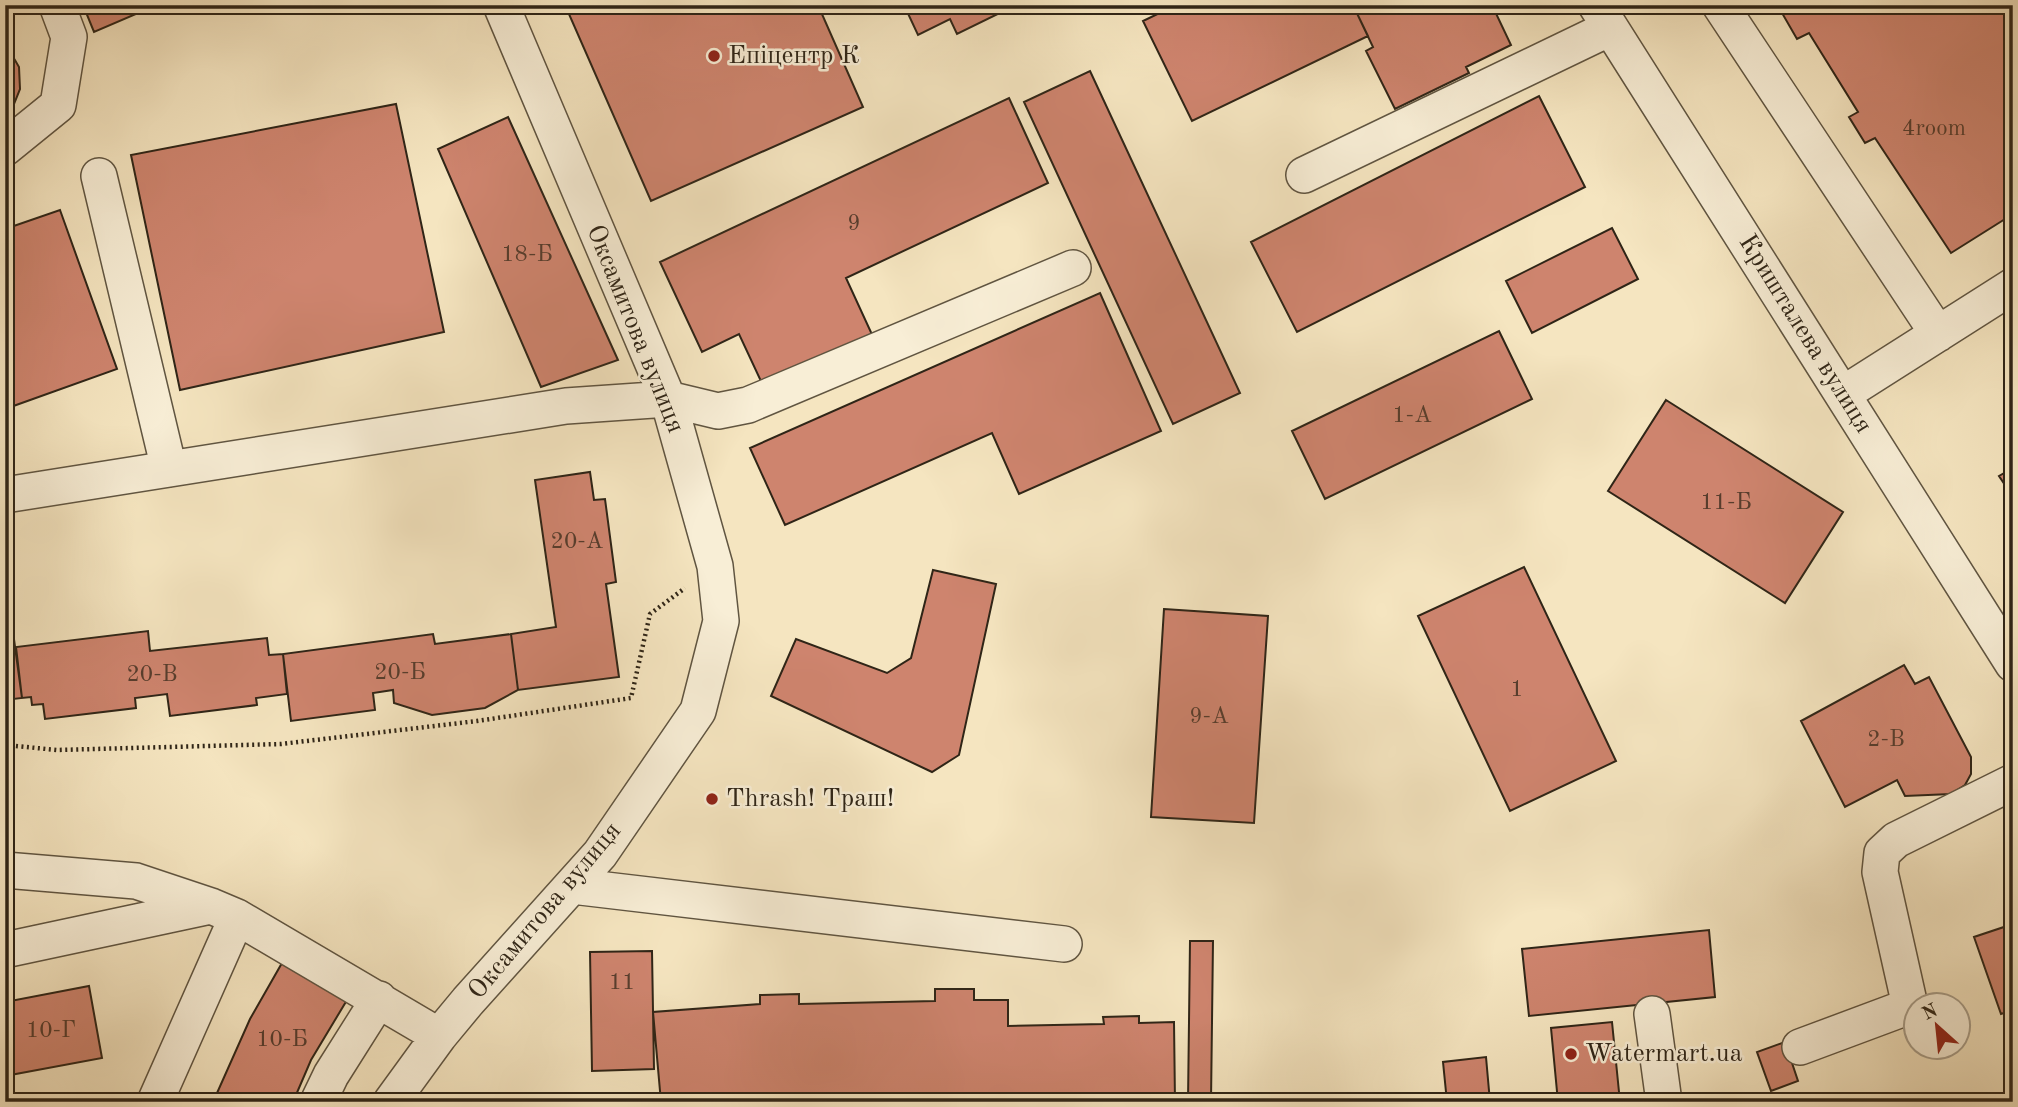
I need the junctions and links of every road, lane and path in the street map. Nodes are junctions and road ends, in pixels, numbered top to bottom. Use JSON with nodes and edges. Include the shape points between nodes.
{"nodes":[{"id":1,"x":57,"y":5,"type":"edge"},
{"id":2,"x":501,"y":5,"type":"edge"},
{"id":3,"x":1720,"y":5,"type":"edge"},
{"id":4,"x":1603,"y":16,"type":"edge"},
{"id":5,"x":5,"y":148,"type":"edge"},
{"id":6,"x":1304,"y":175,"type":"dead end"},
{"id":7,"x":99,"y":176,"type":"dead end"},
{"id":8,"x":1073,"y":268,"type":"dead end"},
{"id":9,"x":2013,"y":285,"type":"edge"},
{"id":10,"x":1938,"y":334,"type":"junction"},
{"id":11,"x":1843,"y":394,"type":"junction"},
{"id":12,"x":668,"y":399,"type":"junction"},
{"id":13,"x":169,"y":469,"type":"junction"},
{"id":14,"x":5,"y":495,"type":"edge"},
{"id":15,"x":715,"y":566,"type":"junction"},
{"id":16,"x":2013,"y":664,"type":"edge"},
{"id":17,"x":5,"y":745,"type":"edge"},
{"id":18,"x":2013,"y":782,"type":"edge"},
{"id":19,"x":5,"y":870,"type":"edge"},
{"id":20,"x":572,"y":886,"type":"junction"},
{"id":21,"x":224,"y":911,"type":"junction"},
{"id":22,"x":1064,"y":944,"type":"dead end"},
{"id":23,"x":5,"y":950,"type":"edge"},
{"id":24,"x":379,"y":999,"type":"junction"},
{"id":25,"x":1653,"y":1014,"type":"dead end"},
{"id":26,"x":439,"y":1035,"type":"junction"},
{"id":27,"x":1800,"y":1048,"type":"dead end"},
{"id":28,"x":155,"y":1102,"type":"edge"},
{"id":29,"x":318,"y":1102,"type":"edge"},
{"id":30,"x":391,"y":1102,"type":"edge"},
{"id":31,"x":1664,"y":1102,"type":"edge"}],
"edges":[{"from":1,"to":5,"type":"street","via":[[69,37],[58,106]]},
{"from":2,"to":12,"type":"street","name":"Оксамитова вулиця"},
{"from":3,"to":10,"type":"street"},
{"from":4,"to":6,"type":"street"},
{"from":4,"to":11,"type":"street","name":"Кришталева вулиця"},
{"from":7,"to":13,"type":"street"},
{"from":8,"to":12,"type":"street","via":[[748,405],[718,411]]},
{"from":9,"to":10,"type":"street"},
{"from":10,"to":11,"type":"street"},
{"from":11,"to":16,"type":"street","name":"Кришталева вулиця"},
{"from":12,"to":13,"type":"street","via":[[566,406]]},
{"from":12,"to":15,"type":"street","name":"Оксамитова вулиця"},
{"from":13,"to":14,"type":"street"},
{"from":15,"to":17,"type":"path","via":[[650,614],[631,698],[281,744],[57,750]]},
{"from":15,"to":20,"type":"street","name":"Оксамитова вулиця","via":[[722,621],[698,710],[600,854]]},
{"from":18,"to":27,"type":"street","via":[[1896,840],[1882,853],[1880,872],[1910,1006]]},
{"from":19,"to":21,"type":"street","via":[[136,881]]},
{"from":20,"to":22,"type":"street"},
{"from":20,"to":26,"type":"street","name":"Оксамитова вулиця"},
{"from":21,"to":23,"type":"street"},
{"from":21,"to":24,"type":"street"},
{"from":21,"to":28,"type":"street"},
{"from":24,"to":26,"type":"street"},
{"from":24,"to":29,"type":"street"},
{"from":25,"to":31,"type":"street"},
{"from":26,"to":30,"type":"street","name":"Оксамитова вулиця"}]}
